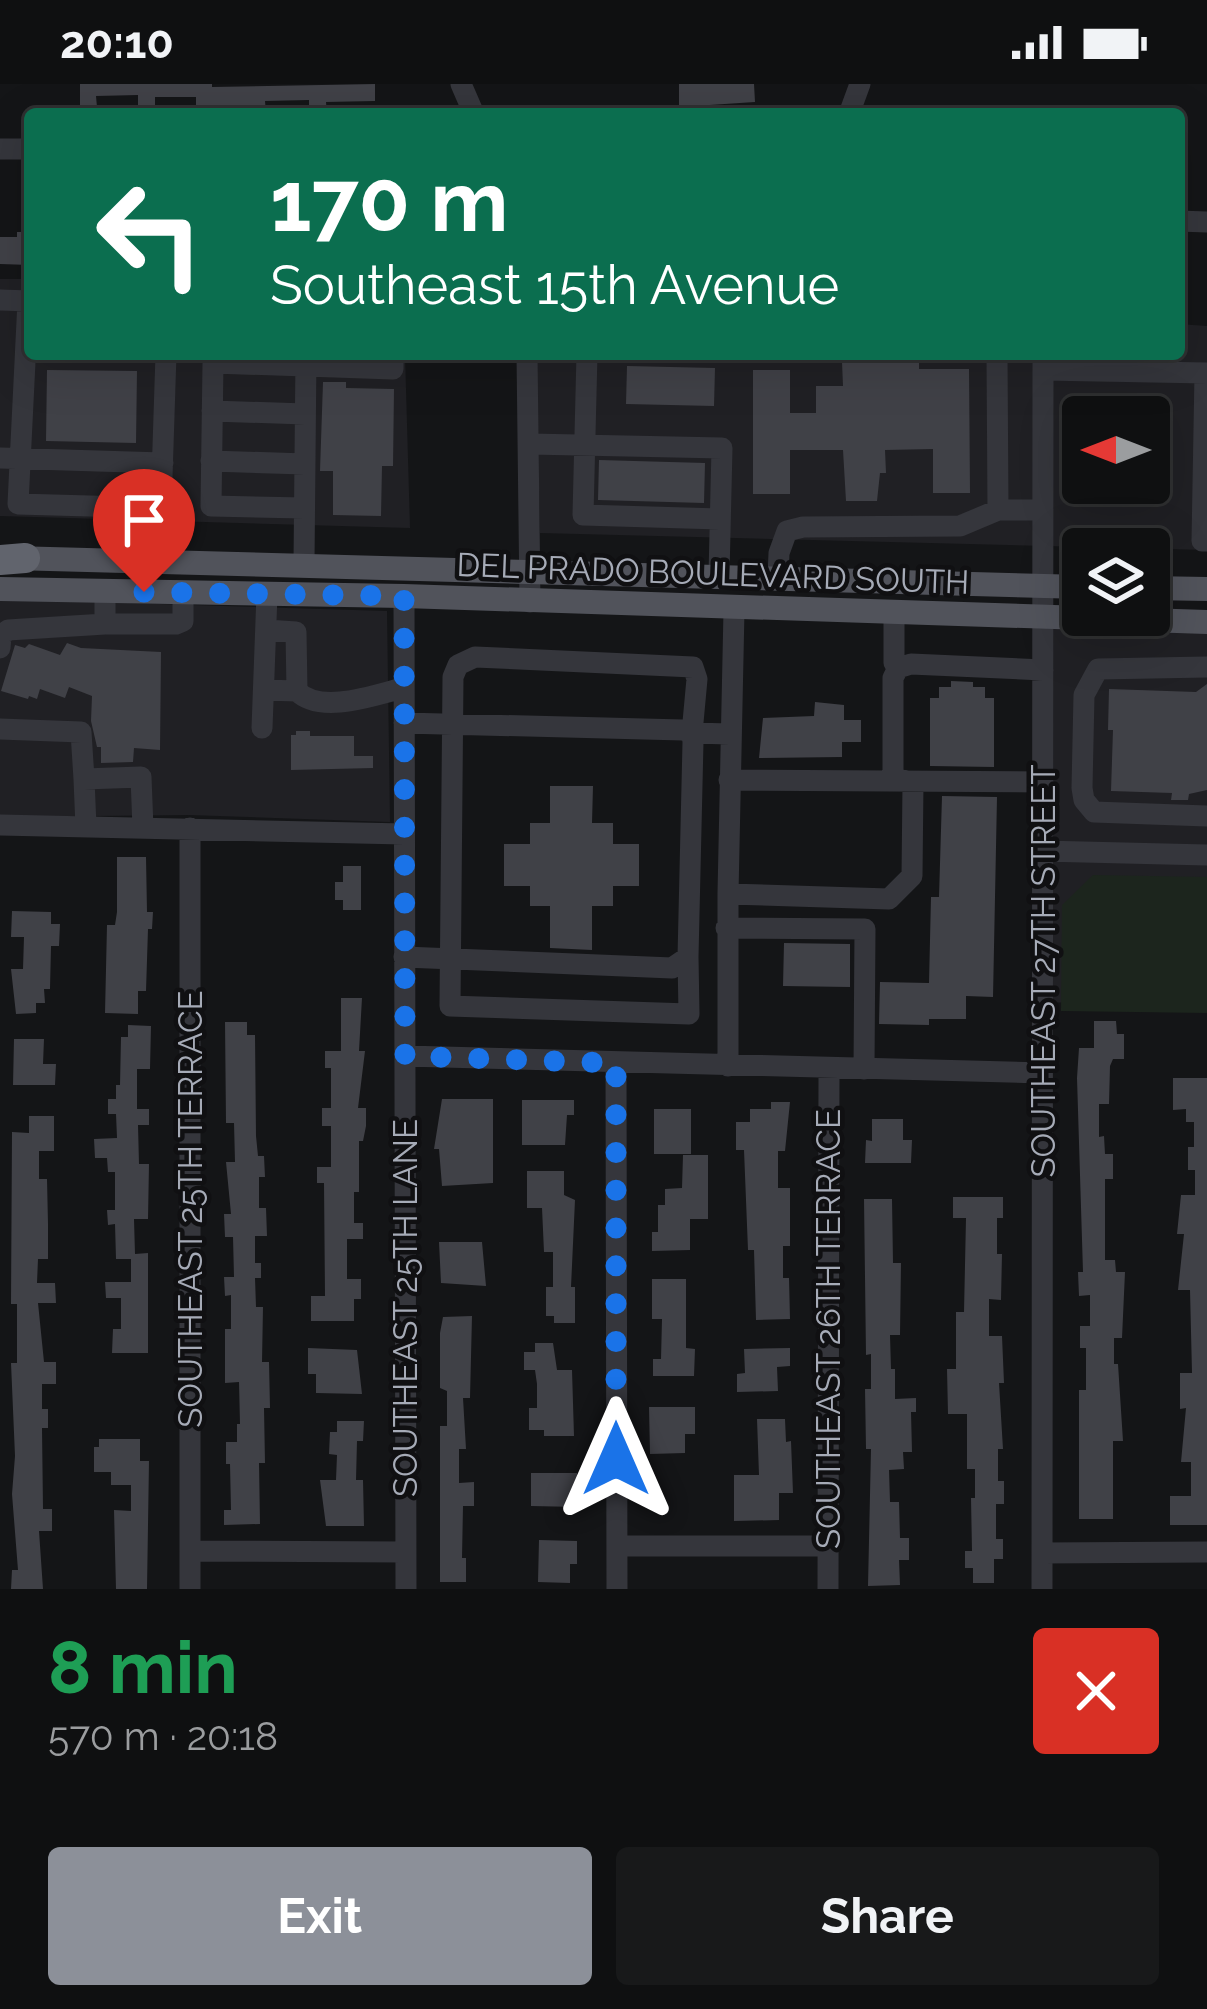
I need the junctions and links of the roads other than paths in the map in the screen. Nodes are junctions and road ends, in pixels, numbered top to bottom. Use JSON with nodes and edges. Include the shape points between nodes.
{"nodes":[{"id":1,"x":24,"y":343,"type":"edge"},
{"id":2,"x":166,"y":360,"type":"edge"},
{"id":3,"x":306,"y":360,"type":"edge"},
{"id":4,"x":393,"y":360,"type":"edge"},
{"id":5,"x":527,"y":360,"type":"edge"},
{"id":6,"x":587,"y":360,"type":"edge"},
{"id":7,"x":997,"y":360,"type":"edge"},
{"id":8,"x":1043,"y":362,"type":"edge"},
{"id":9,"x":1206,"y":373,"type":"edge"},
{"id":10,"x":212,"y":411,"type":"junction"},
{"id":11,"x":305,"y":414,"type":"junction"},
{"id":12,"x":530,"y":443,"type":"junction"},
{"id":13,"x":584,"y":445,"type":"junction"},
{"id":14,"x":10,"y":459,"type":"edge"},
{"id":15,"x":212,"y":461,"type":"junction"},
{"id":16,"x":163,"y":463,"type":"junction"},
{"id":17,"x":304,"y":464,"type":"junction"},
{"id":18,"x":161,"y":508,"type":"junction"},
{"id":19,"x":304,"y":508,"type":"junction"},
{"id":20,"x":998,"y":510,"type":"junction"},
{"id":21,"x":1043,"y":510,"type":"junction"},
{"id":22,"x":720,"y":519,"type":"junction"},
{"id":23,"x":1207,"y":541,"type":"edge"},
{"id":24,"x":6,"y":557,"type":"edge"},
{"id":25,"x":160,"y":560,"type":"junction"},
{"id":26,"x":304,"y":563,"type":"junction"},
{"id":27,"x":530,"y":569,"type":"junction"},
{"id":28,"x":718,"y":575,"type":"junction"},
{"id":29,"x":778,"y":577,"type":"junction"},
{"id":30,"x":1043,"y":585,"type":"junction"},
{"id":31,"x":1062,"y":586,"type":"edge"},
{"id":32,"x":1170,"y":588,"type":"edge"},
{"id":33,"x":0,"y":589,"type":"edge"},
{"id":34,"x":1207,"y":589,"type":"edge"},
{"id":35,"x":105,"y":590,"type":"junction"},
{"id":36,"x":183,"y":592,"type":"junction"},
{"id":37,"x":267,"y":594,"type":"junction"},
{"id":38,"x":404,"y":596,"type":"junction"},
{"id":39,"x":530,"y":602,"type":"junction"},
{"id":40,"x":734,"y":610,"type":"junction"},
{"id":41,"x":894,"y":613,"type":"junction"},
{"id":42,"x":1043,"y":616,"type":"junction"},
{"id":43,"x":1207,"y":622,"type":"edge"},
{"id":44,"x":105,"y":624,"type":"junction"},
{"id":45,"x":266,"y":630,"type":"junction"},
{"id":46,"x":0,"y":648,"type":"edge"},
{"id":47,"x":1207,"y":667,"type":"edge"},
{"id":48,"x":898,"y":668,"type":"junction"},
{"id":49,"x":1043,"y":670,"type":"junction"},
{"id":50,"x":403,"y":688,"type":"junction"},
{"id":51,"x":264,"y":690,"type":"junction"},
{"id":52,"x":297,"y":692,"type":"junction"},
{"id":53,"x":404,"y":723,"type":"junction"},
{"id":54,"x":454,"y":724,"type":"junction"},
{"id":55,"x":262,"y":728,"type":"dead end"},
{"id":56,"x":0,"y":729,"type":"edge"},
{"id":57,"x":692,"y":733,"type":"junction"},
{"id":58,"x":730,"y":734,"type":"junction"},
{"id":59,"x":893,"y":778,"type":"junction"},
{"id":60,"x":84,"y":779,"type":"junction"},
{"id":61,"x":729,"y":780,"type":"junction"},
{"id":62,"x":1043,"y":792,"type":"junction"},
{"id":63,"x":1084,"y":800,"type":"junction"},
{"id":64,"x":1207,"y":816,"type":"edge"},
{"id":65,"x":0,"y":825,"type":"edge"},
{"id":66,"x":86,"y":826,"type":"junction"},
{"id":67,"x":143,"y":827,"type":"junction"},
{"id":68,"x":190,"y":829,"type":"junction"},
{"id":69,"x":404,"y":834,"type":"junction"},
{"id":70,"x":1207,"y":838,"type":"edge"},
{"id":71,"x":1042,"y":850,"type":"junction"},
{"id":72,"x":1207,"y":855,"type":"edge"},
{"id":73,"x":728,"y":894,"type":"junction"},
{"id":74,"x":726,"y":928,"type":"junction"},
{"id":75,"x":404,"y":957,"type":"junction"},
{"id":76,"x":688,"y":957,"type":"junction"},
{"id":77,"x":451,"y":959,"type":"junction"},
{"id":78,"x":405,"y":1056,"type":"junction"},
{"id":79,"x":616,"y":1063,"type":"junction"},
{"id":80,"x":728,"y":1066,"type":"junction"},
{"id":81,"x":829,"y":1068,"type":"junction"},
{"id":82,"x":864,"y":1069,"type":"junction"},
{"id":83,"x":1042,"y":1073,"type":"junction"},
{"id":84,"x":616,"y":1546,"type":"junction"},
{"id":85,"x":828,"y":1546,"type":"junction"},
{"id":86,"x":190,"y":1551,"type":"junction"},
{"id":87,"x":406,"y":1552,"type":"junction"},
{"id":88,"x":1042,"y":1552,"type":"junction"},
{"id":89,"x":1207,"y":1552,"type":"edge"},
{"id":90,"x":190,"y":1589,"type":"edge"},
{"id":91,"x":406,"y":1589,"type":"edge"},
{"id":92,"x":617,"y":1589,"type":"edge"},
{"id":93,"x":828,"y":1589,"type":"edge"},
{"id":94,"x":1042,"y":1589,"type":"edge"}],
"edges":[{"from":1,"to":14,"type":"street"},
{"from":2,"to":16,"type":"street"},
{"from":3,"to":4,"type":"street","via":[[393,369]]},
{"from":3,"to":10,"type":"street","via":[[213,363]]},
{"from":3,"to":11,"type":"street"},
{"from":5,"to":12,"type":"street"},
{"from":6,"to":13,"type":"street"},
{"from":7,"to":20,"type":"street"},
{"from":8,"to":9,"type":"street"},
{"from":8,"to":21,"type":"street","name":"SOUTHEAST 27TH STREET"},
{"from":9,"to":23,"type":"street"},
{"from":10,"to":11,"type":"street"},
{"from":10,"to":15,"type":"street"},
{"from":11,"to":17,"type":"street"},
{"from":12,"to":13,"type":"street"},
{"from":12,"to":27,"type":"street"},
{"from":13,"to":22,"type":"street","via":[[583,515]]},
{"from":13,"to":22,"type":"street","via":[[722,448]]},
{"from":14,"to":16,"type":"street"},
{"from":14,"to":18,"type":"street","via":[[18,504]]},
{"from":15,"to":17,"type":"street"},
{"from":15,"to":19,"type":"street","via":[[211,506]]},
{"from":16,"to":18,"type":"street"},
{"from":17,"to":19,"type":"street"},
{"from":18,"to":25,"type":"street"},
{"from":19,"to":26,"type":"street"},
{"from":20,"to":21,"type":"street"},
{"from":20,"to":29,"type":"street","via":[[960,526],[802,526],[787,531]]},
{"from":21,"to":30,"type":"street","name":"SOUTHEAST 27TH STREET"},
{"from":22,"to":28,"type":"street"},
{"from":24,"to":25,"type":"main road","name":"DEL PRADO BOULEVARD SOUTH"},
{"from":25,"to":26,"type":"main road","name":"DEL PRADO BOULEVARD SOUTH"},
{"from":26,"to":27,"type":"main road","name":"DEL PRADO BOULEVARD SOUTH"},
{"from":27,"to":28,"type":"main road","name":"DEL PRADO BOULEVARD SOUTH"},
{"from":27,"to":39,"type":"street"},
{"from":28,"to":29,"type":"main road","name":"DEL PRADO BOULEVARD SOUTH"},
{"from":29,"to":30,"type":"main road","name":"DEL PRADO BOULEVARD SOUTH"},
{"from":30,"to":31,"type":"main road","name":"DEL PRADO BOULEVARD SOUTH"},
{"from":30,"to":42,"type":"street","name":"SOUTHEAST 27TH STREET"},
{"from":32,"to":34,"type":"main road"},
{"from":33,"to":35,"type":"main road","name":"DEL PRADO BOULEVARD SOUTH"},
{"from":35,"to":36,"type":"main road","name":"DEL PRADO BOULEVARD SOUTH"},
{"from":35,"to":44,"type":"street"},
{"from":36,"to":37,"type":"main road","name":"DEL PRADO BOULEVARD SOUTH"},
{"from":36,"to":44,"type":"street","via":[[183,621],[176,625]]},
{"from":37,"to":38,"type":"main road","name":"DEL PRADO BOULEVARD SOUTH"},
{"from":37,"to":45,"type":"street"},
{"from":38,"to":39,"type":"main road","name":"DEL PRADO BOULEVARD SOUTH"},
{"from":38,"to":50,"type":"street","name":"SOUTHEAST 25TH LANE"},
{"from":39,"to":40,"type":"main road","name":"DEL PRADO BOULEVARD SOUTH"},
{"from":40,"to":41,"type":"main road","name":"DEL PRADO BOULEVARD SOUTH"},
{"from":40,"to":58,"type":"street"},
{"from":41,"to":42,"type":"main road","name":"DEL PRADO BOULEVARD SOUTH"},
{"from":41,"to":48,"type":"street"},
{"from":42,"to":43,"type":"main road","name":"DEL PRADO BOULEVARD SOUTH"},
{"from":42,"to":49,"type":"street","name":"SOUTHEAST 27TH STREET"},
{"from":44,"to":46,"type":"street","via":[[8,630]]},
{"from":45,"to":51,"type":"street"},
{"from":45,"to":52,"type":"street","via":[[296,632]]},
{"from":47,"to":63,"type":"street","via":[[1098,669],[1084,695]]},
{"from":48,"to":49,"type":"street"},
{"from":48,"to":59,"type":"street"},
{"from":49,"to":62,"type":"street","name":"SOUTHEAST 27TH STREET"},
{"from":50,"to":52,"type":"street","via":[[315,701]]},
{"from":50,"to":53,"type":"street","name":"SOUTHEAST 25TH LANE"},
{"from":51,"to":52,"type":"street"},
{"from":51,"to":55,"type":"street"},
{"from":53,"to":54,"type":"street"},
{"from":53,"to":69,"type":"street","name":"SOUTHEAST 25TH LANE"},
{"from":54,"to":57,"type":"street"},
{"from":54,"to":57,"type":"street","via":[[453,676],[475,657],[693,667]]},
{"from":54,"to":77,"type":"street"},
{"from":56,"to":60,"type":"street","via":[[81,732]]},
{"from":57,"to":58,"type":"street"},
{"from":57,"to":76,"type":"street"},
{"from":58,"to":61,"type":"street"},
{"from":59,"to":61,"type":"street"},
{"from":59,"to":62,"type":"street"},
{"from":59,"to":73,"type":"street","via":[[913,783],[912,876],[889,899]]},
{"from":60,"to":66,"type":"street"},
{"from":60,"to":67,"type":"street","via":[[141,777]]},
{"from":61,"to":73,"type":"street"},
{"from":62,"to":63,"type":"street"},
{"from":62,"to":71,"type":"street","name":"SOUTHEAST 27TH STREET"},
{"from":63,"to":64,"type":"street","via":[[1094,812]]},
{"from":65,"to":66,"type":"street"},
{"from":66,"to":67,"type":"street"},
{"from":67,"to":68,"type":"street"},
{"from":68,"to":69,"type":"street"},
{"from":68,"to":86,"type":"street","name":"SOUTHEAST 25TH TERRACE"},
{"from":69,"to":75,"type":"street","name":"SOUTHEAST 25TH LANE"},
{"from":70,"to":72,"type":"street"},
{"from":71,"to":72,"type":"street"},
{"from":71,"to":83,"type":"street","name":"SOUTHEAST 27TH STREET"},
{"from":73,"to":74,"type":"street"},
{"from":74,"to":80,"type":"street"},
{"from":74,"to":82,"type":"street","via":[[865,929]]},
{"from":75,"to":77,"type":"street"},
{"from":75,"to":78,"type":"street","name":"SOUTHEAST 25TH LANE"},
{"from":76,"to":77,"type":"street","via":[[673,968]]},
{"from":76,"to":77,"type":"street","via":[[689,1014],[450,1006]]},
{"from":78,"to":79,"type":"street"},
{"from":78,"to":87,"type":"street","name":"SOUTHEAST 25TH LANE"},
{"from":79,"to":80,"type":"street"},
{"from":79,"to":84,"type":"street"},
{"from":80,"to":81,"type":"street"},
{"from":81,"to":82,"type":"street"},
{"from":81,"to":85,"type":"street","name":"SOUTHEAST 26TH TERRACE"},
{"from":82,"to":83,"type":"street"},
{"from":83,"to":88,"type":"street","name":"SOUTHEAST 27TH STREET"},
{"from":84,"to":85,"type":"street"},
{"from":84,"to":92,"type":"street"},
{"from":85,"to":93,"type":"street","name":"SOUTHEAST 26TH TERRACE"},
{"from":86,"to":87,"type":"street"},
{"from":86,"to":90,"type":"street","name":"SOUTHEAST 25TH TERRACE"},
{"from":87,"to":91,"type":"street","name":"SOUTHEAST 25TH LANE"},
{"from":88,"to":89,"type":"street"},
{"from":88,"to":94,"type":"street","name":"SOUTHEAST 27TH STREET"}]}
